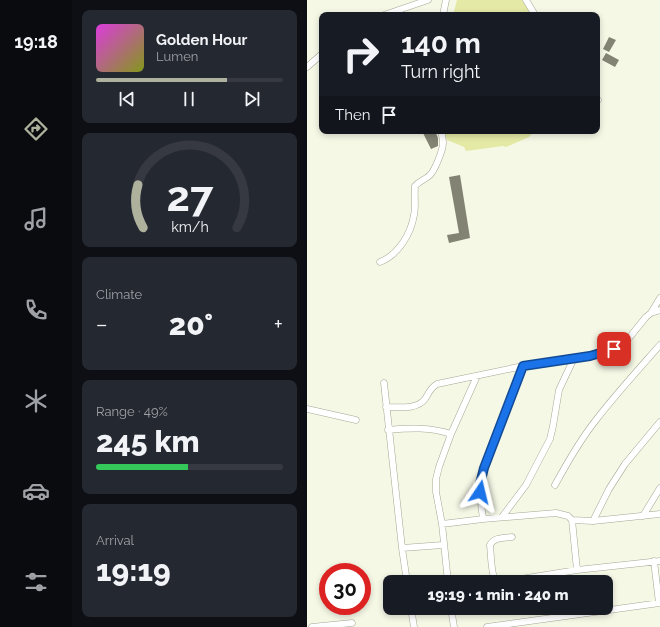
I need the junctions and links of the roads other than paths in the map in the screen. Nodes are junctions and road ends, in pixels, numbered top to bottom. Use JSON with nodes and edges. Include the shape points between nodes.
{"nodes":[{"id":1,"x":428,"y":0,"type":"edge"},
{"id":2,"x":446,"y":0,"type":"edge"},
{"id":3,"x":526,"y":0,"type":"edge"},
{"id":4,"x":393,"y":12,"type":"edge"},
{"id":5,"x":444,"y":12,"type":"edge"},
{"id":6,"x":533,"y":12,"type":"edge"},
{"id":7,"x":319,"y":57,"type":"edge"},
{"id":8,"x":307,"y":67,"type":"edge"},
{"id":9,"x":442,"y":134,"type":"edge"},
{"id":10,"x":380,"y":262,"type":"dead end"},
{"id":11,"x":660,"y":298,"type":"edge"},
{"id":12,"x":660,"y":310,"type":"edge"},
{"id":13,"x":651,"y":313,"type":"junction"},
{"id":14,"x":660,"y":345,"type":"edge"},
{"id":15,"x":574,"y":358,"type":"junction"},
{"id":16,"x":523,"y":366,"type":"junction"},
{"id":17,"x":477,"y":376,"type":"junction"},
{"id":18,"x":384,"y":383,"type":"dead end"},
{"id":19,"x":386,"y":407,"type":"junction"},
{"id":20,"x":307,"y":409,"type":"edge"},
{"id":21,"x":356,"y":420,"type":"dead end"},
{"id":22,"x":660,"y":422,"type":"edge"},
{"id":23,"x":388,"y":430,"type":"junction"},
{"id":24,"x":451,"y":434,"type":"junction"},
{"id":25,"x":555,"y":485,"type":"dead end"},
{"id":26,"x":660,"y":488,"type":"edge"},
{"id":27,"x":660,"y":514,"type":"edge"},
{"id":28,"x":643,"y":516,"type":"junction"},
{"id":29,"x":502,"y":517,"type":"junction"},
{"id":30,"x":483,"y":519,"type":"junction"},
{"id":31,"x":572,"y":520,"type":"junction"},
{"id":32,"x":593,"y":522,"type":"junction"},
{"id":33,"x":442,"y":524,"type":"junction"},
{"id":34,"x":512,"y":537,"type":"dead end"},
{"id":35,"x":443,"y":545,"type":"junction"},
{"id":36,"x":402,"y":548,"type":"junction"},
{"id":37,"x":657,"y":561,"type":"edge"},
{"id":38,"x":577,"y":570,"type":"junction"},
{"id":39,"x":406,"y":575,"type":"edge"},
{"id":40,"x":447,"y":575,"type":"edge"},
{"id":41,"x":659,"y":603,"type":"edge"},
{"id":42,"x":412,"y":615,"type":"edge"},
{"id":43,"x":452,"y":615,"type":"edge"},
{"id":44,"x":352,"y":623,"type":"dead end"},
{"id":45,"x":312,"y":627,"type":"edge"},
{"id":46,"x":414,"y":627,"type":"edge"},
{"id":47,"x":454,"y":627,"type":"edge"},
{"id":48,"x":487,"y":627,"type":"edge"}],
"edges":[{"from":1,"to":4,"type":"street"},
{"from":2,"to":5,"type":"street"},
{"from":3,"to":6,"type":"street"},
{"from":7,"to":8,"type":"street"},
{"from":9,"to":10,"type":"street","via":[[443,148],[433,170],[415,186],[411,227],[397,251]]},
{"from":11,"to":13,"type":"street"},
{"from":12,"to":13,"type":"street"},
{"from":13,"to":15,"type":"street","via":[[629,338],[614,349]]},
{"from":14,"to":25,"type":"street","via":[[595,421]]},
{"from":15,"to":16,"type":"street"},
{"from":15,"to":29,"type":"street","via":[[559,390],[550,439],[525,485]]},
{"from":16,"to":17,"type":"street"},
{"from":16,"to":30,"type":"street","via":[[484,468],[480,484]]},
{"from":17,"to":19,"type":"street","via":[[437,384],[418,405]]},
{"from":17,"to":24,"type":"street"},
{"from":18,"to":19,"type":"street"},
{"from":19,"to":23,"type":"street"},
{"from":20,"to":21,"type":"street"},
{"from":22,"to":32,"type":"street","via":[[625,464]]},
{"from":23,"to":24,"type":"street","via":[[424,428]]},
{"from":23,"to":36,"type":"street"},
{"from":24,"to":33,"type":"street","via":[[436,479]]},
{"from":26,"to":28,"type":"street"},
{"from":27,"to":28,"type":"street"},
{"from":28,"to":32,"type":"street"},
{"from":29,"to":30,"type":"street"},
{"from":29,"to":31,"type":"street","via":[[557,513]]},
{"from":30,"to":33,"type":"street"},
{"from":31,"to":32,"type":"street"},
{"from":31,"to":38,"type":"street"},
{"from":33,"to":35,"type":"street"},
{"from":34,"to":38,"type":"street","via":[[491,542],[493,574],[497,581]]},
{"from":35,"to":36,"type":"street"},
{"from":35,"to":40,"type":"street"},
{"from":36,"to":39,"type":"street"},
{"from":37,"to":38,"type":"street"},
{"from":37,"to":41,"type":"street"},
{"from":41,"to":48,"type":"street"},
{"from":42,"to":46,"type":"street"},
{"from":43,"to":47,"type":"street"},
{"from":44,"to":45,"type":"street"}]}
